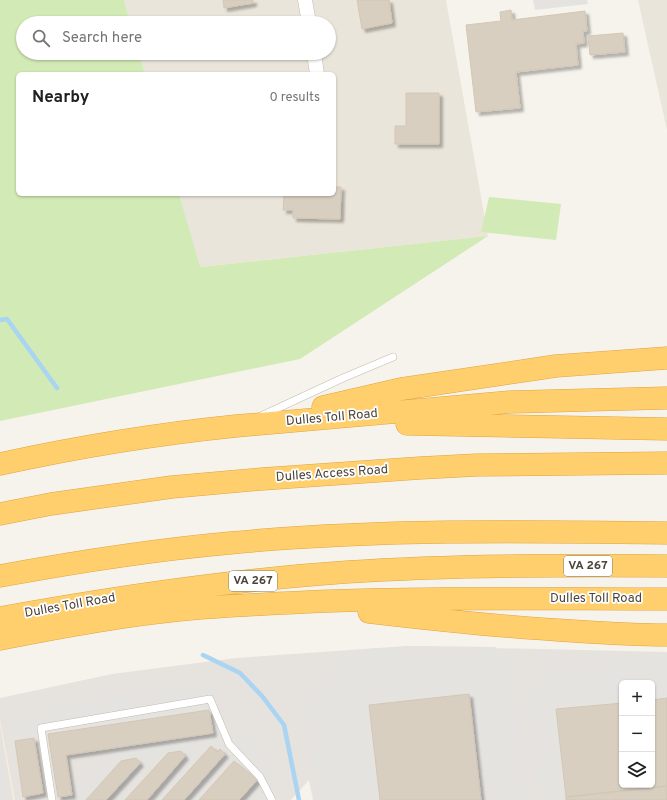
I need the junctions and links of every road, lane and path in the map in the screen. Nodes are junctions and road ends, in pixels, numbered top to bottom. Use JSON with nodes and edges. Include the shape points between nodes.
{"nodes":[{"id":1,"x":305,"y":0,"type":"edge"},
{"id":2,"x":307,"y":16,"type":"edge"},
{"id":3,"x":315,"y":60,"type":"edge"},
{"id":4,"x":317,"y":72,"type":"edge"},
{"id":5,"x":393,"y":357,"type":"dead end"},
{"id":6,"x":667,"y":358,"type":"edge"},
{"id":7,"x":667,"y":398,"type":"edge"},
{"id":8,"x":236,"y":426,"type":"junction"},
{"id":9,"x":667,"y":429,"type":"edge"},
{"id":10,"x":53,"y":453,"type":"junction"},
{"id":11,"x":0,"y":457,"type":"edge"},
{"id":12,"x":667,"y":463,"type":"edge"},
{"id":13,"x":0,"y":464,"type":"edge"},
{"id":14,"x":0,"y":514,"type":"edge"},
{"id":15,"x":667,"y":532,"type":"edge"},
{"id":16,"x":667,"y":566,"type":"edge"},
{"id":17,"x":0,"y":576,"type":"edge"},
{"id":18,"x":667,"y":599,"type":"edge"},
{"id":19,"x":258,"y":604,"type":"junction"},
{"id":20,"x":0,"y":618,"type":"edge"},
{"id":21,"x":62,"y":626,"type":"junction"},
{"id":22,"x":667,"y":635,"type":"edge"},
{"id":23,"x":0,"y":639,"type":"edge"},
{"id":24,"x":0,"y":646,"type":"edge"},
{"id":25,"x":52,"y":800,"type":"edge"},
{"id":26,"x":272,"y":800,"type":"edge"}],
"edges":[{"from":1,"to":2,"type":"street"},
{"from":3,"to":4,"type":"street"},
{"from":5,"to":8,"type":"lane"},
{"from":6,"to":8,"type":"highway","via":[[556,366],[401,389]]},
{"from":7,"to":8,"type":"highway","name":"Dulles Toll Road","via":[[510,402]]},
{"from":8,"to":9,"type":"highway","via":[[425,424]]},
{"from":8,"to":10,"type":"highway","name":"Dulles Toll Road","via":[[155,435]]},
{"from":10,"to":11,"type":"highway"},
{"from":10,"to":13,"type":"highway","name":"Dulles Toll Road"},
{"from":12,"to":14,"type":"highway","name":"Dulles Access Road","via":[[477,465],[270,479],[158,488]]},
{"from":15,"to":17,"type":"highway","via":[[450,531],[230,542]]},
{"from":16,"to":20,"type":"highway","name":"Dulles Toll Road","number":"VA 267","via":[[481,567],[347,572],[196,587]]},
{"from":18,"to":19,"type":"highway","name":"Dulles Toll Road","number":"VA 267"},
{"from":19,"to":21,"type":"highway","name":"Dulles Toll Road","number":"VA 267","via":[[159,612]]},
{"from":19,"to":22,"type":"highway","via":[[361,611],[540,629]]},
{"from":21,"to":23,"type":"highway","name":"Dulles Toll Road","number":"VA 267"},
{"from":21,"to":24,"type":"highway"},
{"from":25,"to":26,"type":"lane","via":[[41,728],[210,699],[229,744],[260,777]]}]}
